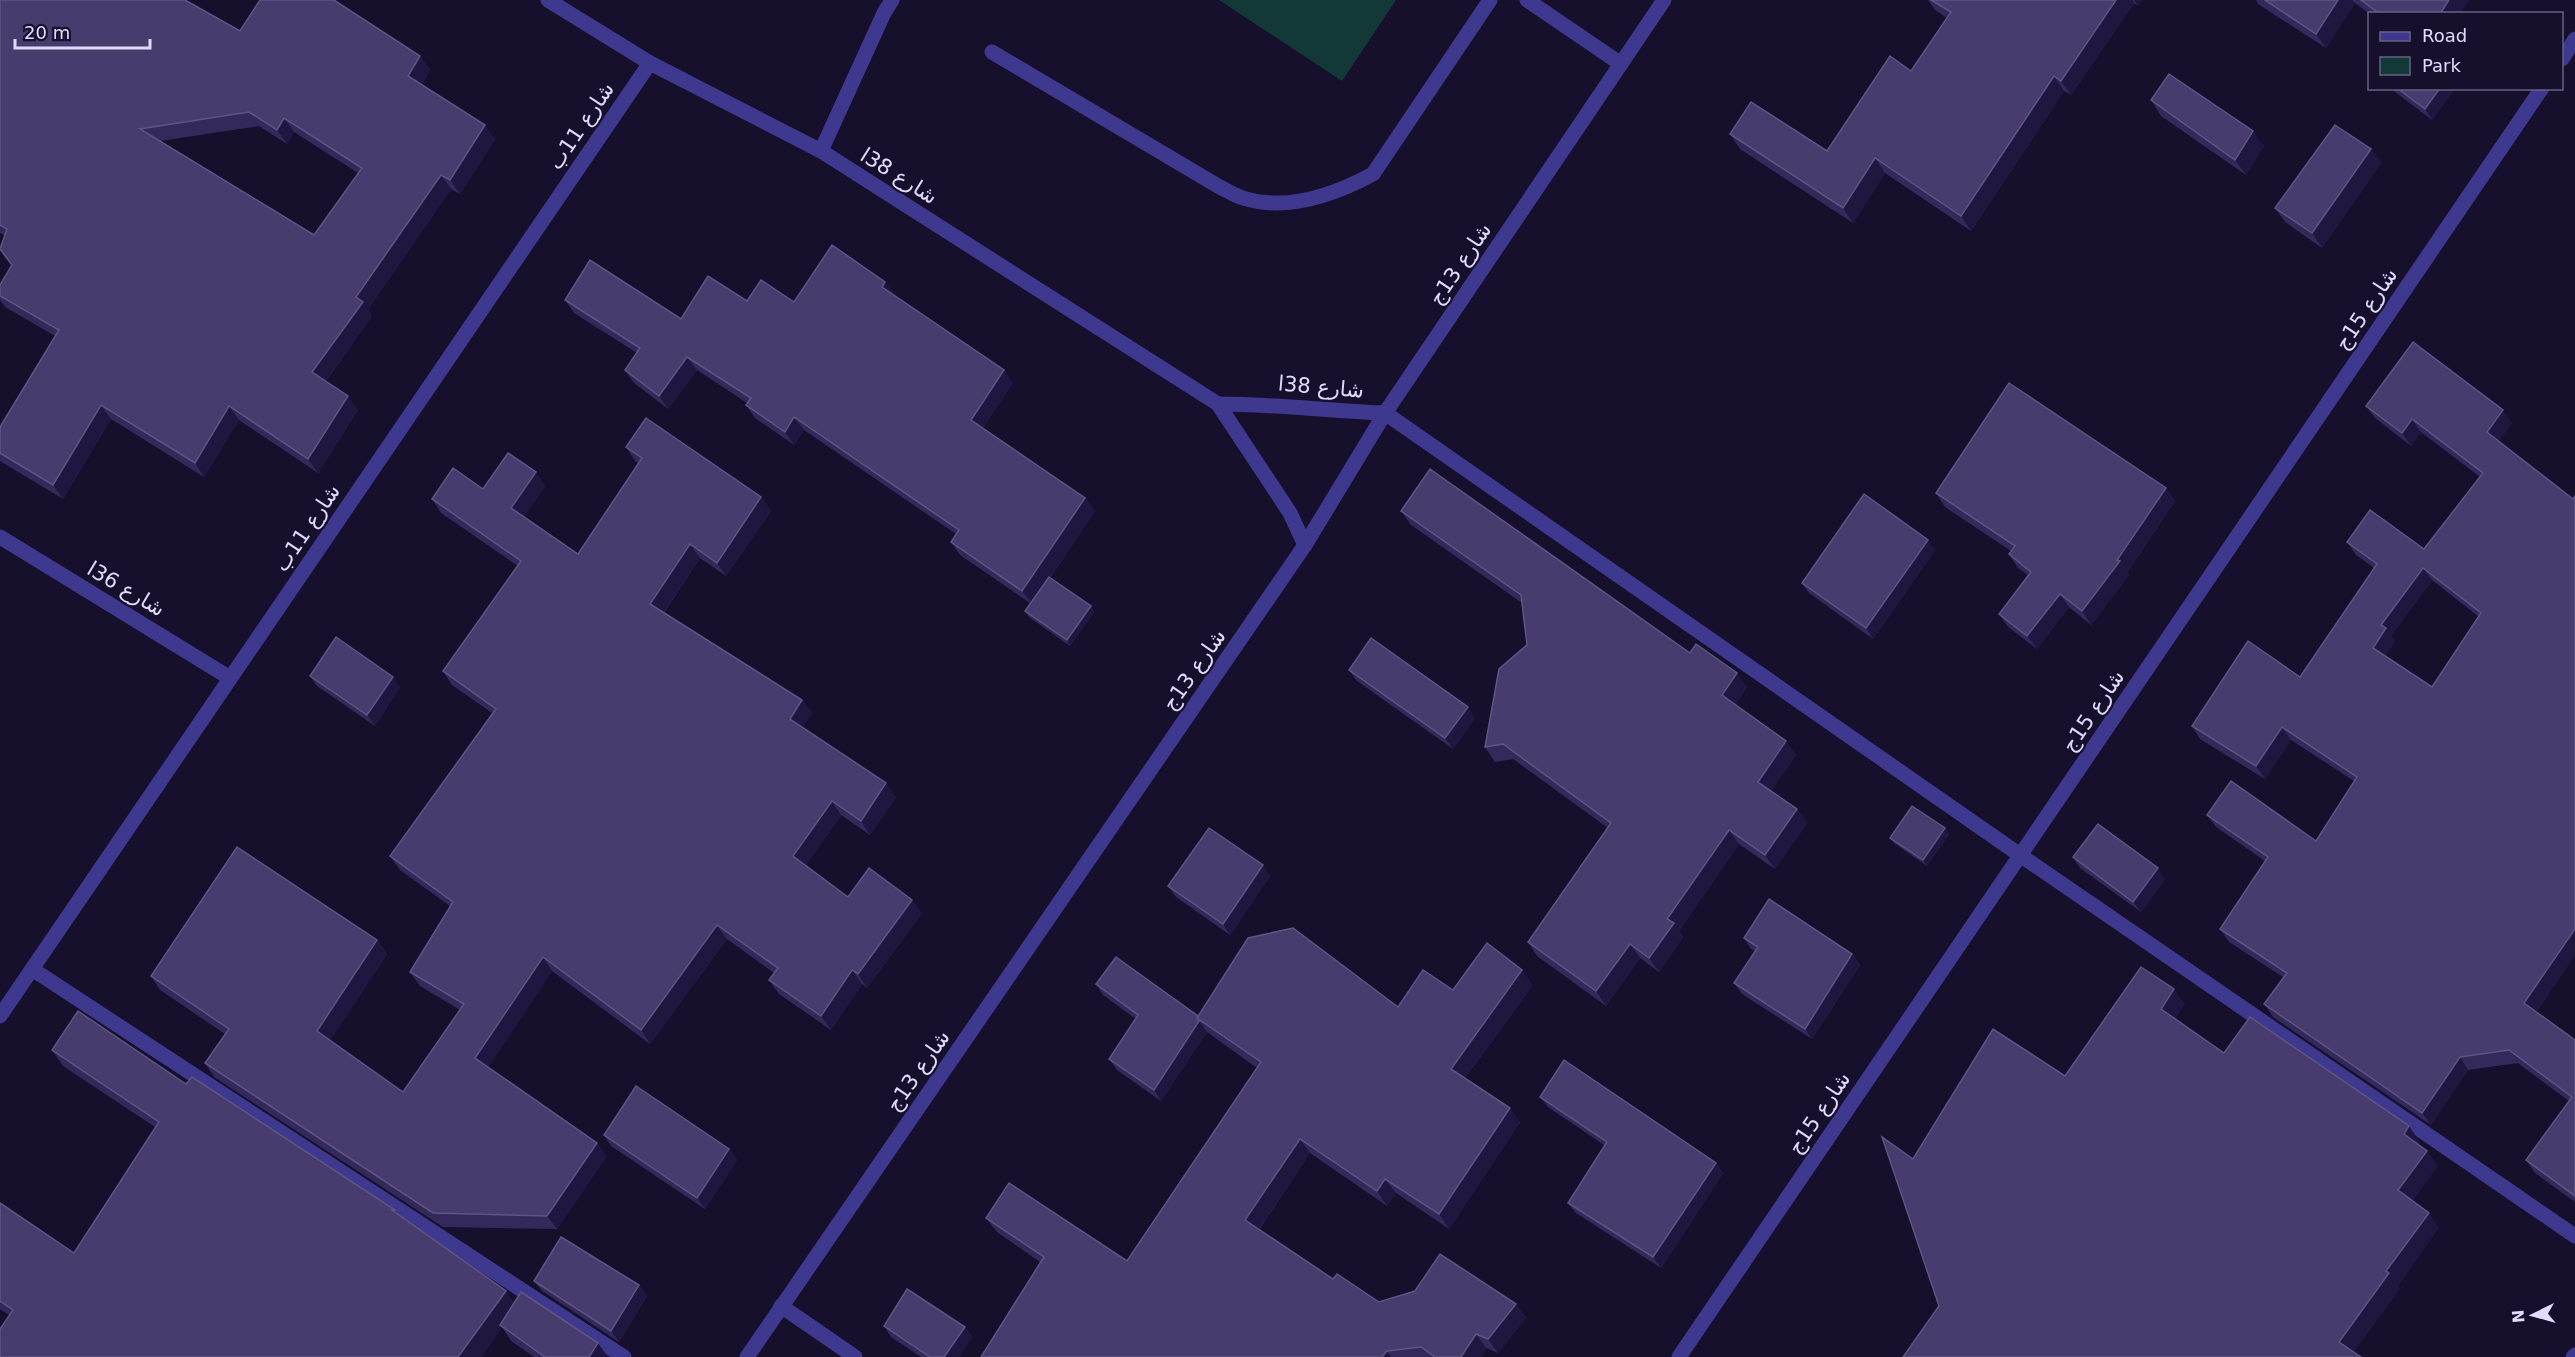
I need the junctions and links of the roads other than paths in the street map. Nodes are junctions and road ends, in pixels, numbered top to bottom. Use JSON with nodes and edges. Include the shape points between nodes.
{"nodes":[{"id":1,"x":548,"y":0,"type":"edge"},
{"id":2,"x":892,"y":0,"type":"edge"},
{"id":3,"x":1490,"y":0,"type":"edge"},
{"id":4,"x":1527,"y":0,"type":"edge"},
{"id":5,"x":1664,"y":0,"type":"edge"},
{"id":6,"x":2575,"y":39,"type":"edge"},
{"id":7,"x":992,"y":52,"type":"dead end"},
{"id":8,"x":2563,"y":57,"type":"edge"},
{"id":9,"x":650,"y":63,"type":"junction"},
{"id":10,"x":1620,"y":64,"type":"junction"},
{"id":11,"x":2541,"y":90,"type":"edge"},
{"id":12,"x":821,"y":151,"type":"junction"},
{"id":13,"x":1218,"y":404,"type":"junction"},
{"id":14,"x":1385,"y":413,"type":"junction"},
{"id":15,"x":0,"y":537,"type":"edge"},
{"id":16,"x":1305,"y":545,"type":"junction"},
{"id":17,"x":230,"y":678,"type":"junction"},
{"id":18,"x":2020,"y":855,"type":"junction"},
{"id":19,"x":32,"y":969,"type":"junction"},
{"id":20,"x":0,"y":1016,"type":"edge"},
{"id":21,"x":2575,"y":1236,"type":"edge"},
{"id":22,"x":781,"y":1306,"type":"junction"},
{"id":23,"x":624,"y":1357,"type":"edge"},
{"id":24,"x":747,"y":1357,"type":"edge"},
{"id":25,"x":855,"y":1357,"type":"edge"},
{"id":26,"x":1679,"y":1357,"type":"edge"}],
"edges":[{"from":1,"to":9,"type":"street","name":"شارع 38ا"},
{"from":2,"to":12,"type":"street"},
{"from":3,"to":7,"type":"street","via":[[1373,174],[1317,198],[1278,203],[1243,198],[1218,186]]},
{"from":4,"to":10,"type":"street"},
{"from":5,"to":10,"type":"street","name":"شارع 13ج"},
{"from":6,"to":8,"type":"street"},
{"from":9,"to":12,"type":"street","name":"شارع 38ا"},
{"from":9,"to":17,"type":"street","name":"شارع 11ب"},
{"from":10,"to":14,"type":"street","name":"شارع 13ج"},
{"from":11,"to":18,"type":"street","name":"شارع 15ج"},
{"from":12,"to":13,"type":"street","name":"شارع 38ا"},
{"from":13,"to":14,"type":"street","name":"شارع 38ا"},
{"from":13,"to":16,"type":"street","name":"شارع 38ا","via":[[1290,513]]},
{"from":14,"to":16,"type":"street","name":"شارع 13ج"},
{"from":14,"to":18,"type":"street"},
{"from":15,"to":17,"type":"street","name":"شارع 36ا"},
{"from":16,"to":22,"type":"street","name":"شارع 13ج"},
{"from":17,"to":19,"type":"street","name":"شارع 11ب"},
{"from":18,"to":21,"type":"street"},
{"from":18,"to":26,"type":"street","name":"شارع 15ج"},
{"from":19,"to":20,"type":"street","name":"شارع 11ب"},
{"from":19,"to":23,"type":"street"},
{"from":22,"to":24,"type":"street","name":"شارع 13ج"},
{"from":22,"to":25,"type":"street"}]}
